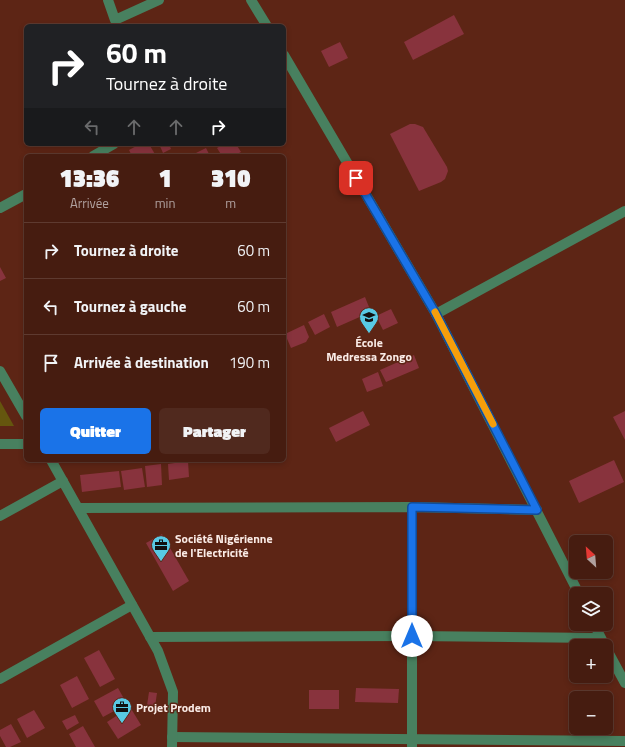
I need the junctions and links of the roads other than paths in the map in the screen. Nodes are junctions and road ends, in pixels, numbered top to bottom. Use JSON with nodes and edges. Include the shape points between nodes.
{"nodes":[{"id":1,"x":108,"y":0,"type":"edge"},
{"id":2,"x":159,"y":0,"type":"edge"},
{"id":3,"x":252,"y":0,"type":"edge"},
{"id":4,"x":266,"y":24,"type":"edge"},
{"id":5,"x":286,"y":58,"type":"edge"},
{"id":6,"x":110,"y":146,"type":"edge"},
{"id":7,"x":96,"y":154,"type":"edge"},
{"id":8,"x":24,"y":195,"type":"edge"},
{"id":9,"x":0,"y":208,"type":"edge"},
{"id":10,"x":625,"y":211,"type":"edge"},
{"id":11,"x":436,"y":314,"type":"junction"},
{"id":12,"x":0,"y":371,"type":"edge"},
{"id":13,"x":24,"y":413,"type":"edge"},
{"id":14,"x":0,"y":444,"type":"edge"},
{"id":15,"x":24,"y":444,"type":"edge"},
{"id":16,"x":52,"y":462,"type":"edge"},
{"id":17,"x":63,"y":481,"type":"junction"},
{"id":18,"x":412,"y":507,"type":"junction"},
{"id":19,"x":79,"y":508,"type":"junction"},
{"id":20,"x":537,"y":510,"type":"junction"},
{"id":21,"x":0,"y":516,"type":"edge"},
{"id":22,"x":576,"y":587,"type":"edge"},
{"id":23,"x":132,"y":605,"type":"junction"},
{"id":24,"x":412,"y":636,"type":"junction"},
{"id":25,"x":150,"y":637,"type":"junction"},
{"id":26,"x":569,"y":643,"type":"edge"},
{"id":27,"x":613,"y":661,"type":"edge"},
{"id":28,"x":0,"y":679,"type":"edge"},
{"id":29,"x":625,"y":683,"type":"edge"},
{"id":30,"x":625,"y":741,"type":"edge"},
{"id":31,"x":172,"y":742,"type":"edge"},
{"id":32,"x":412,"y":743,"type":"edge"}],
"edges":[{"from":1,"to":2,"type":"street","via":[[115,20]]},
{"from":3,"to":4,"type":"street"},
{"from":5,"to":11,"type":"street"},
{"from":6,"to":7,"type":"street"},
{"from":8,"to":9,"type":"street"},
{"from":10,"to":11,"type":"street"},
{"from":11,"to":20,"type":"street"},
{"from":12,"to":13,"type":"street"},
{"from":14,"to":15,"type":"street"},
{"from":16,"to":17,"type":"street"},
{"from":17,"to":19,"type":"street"},
{"from":17,"to":21,"type":"street"},
{"from":18,"to":19,"type":"street"},
{"from":18,"to":20,"type":"street"},
{"from":18,"to":24,"type":"street"},
{"from":19,"to":23,"type":"street"},
{"from":20,"to":22,"type":"street"},
{"from":23,"to":25,"type":"street"},
{"from":23,"to":28,"type":"street"},
{"from":24,"to":25,"type":"street"},
{"from":24,"to":26,"type":"street"},
{"from":24,"to":32,"type":"street"},
{"from":25,"to":31,"type":"street","via":[[173,692]]},
{"from":27,"to":29,"type":"street"},
{"from":30,"to":32,"type":"street"},
{"from":31,"to":32,"type":"street"}]}
